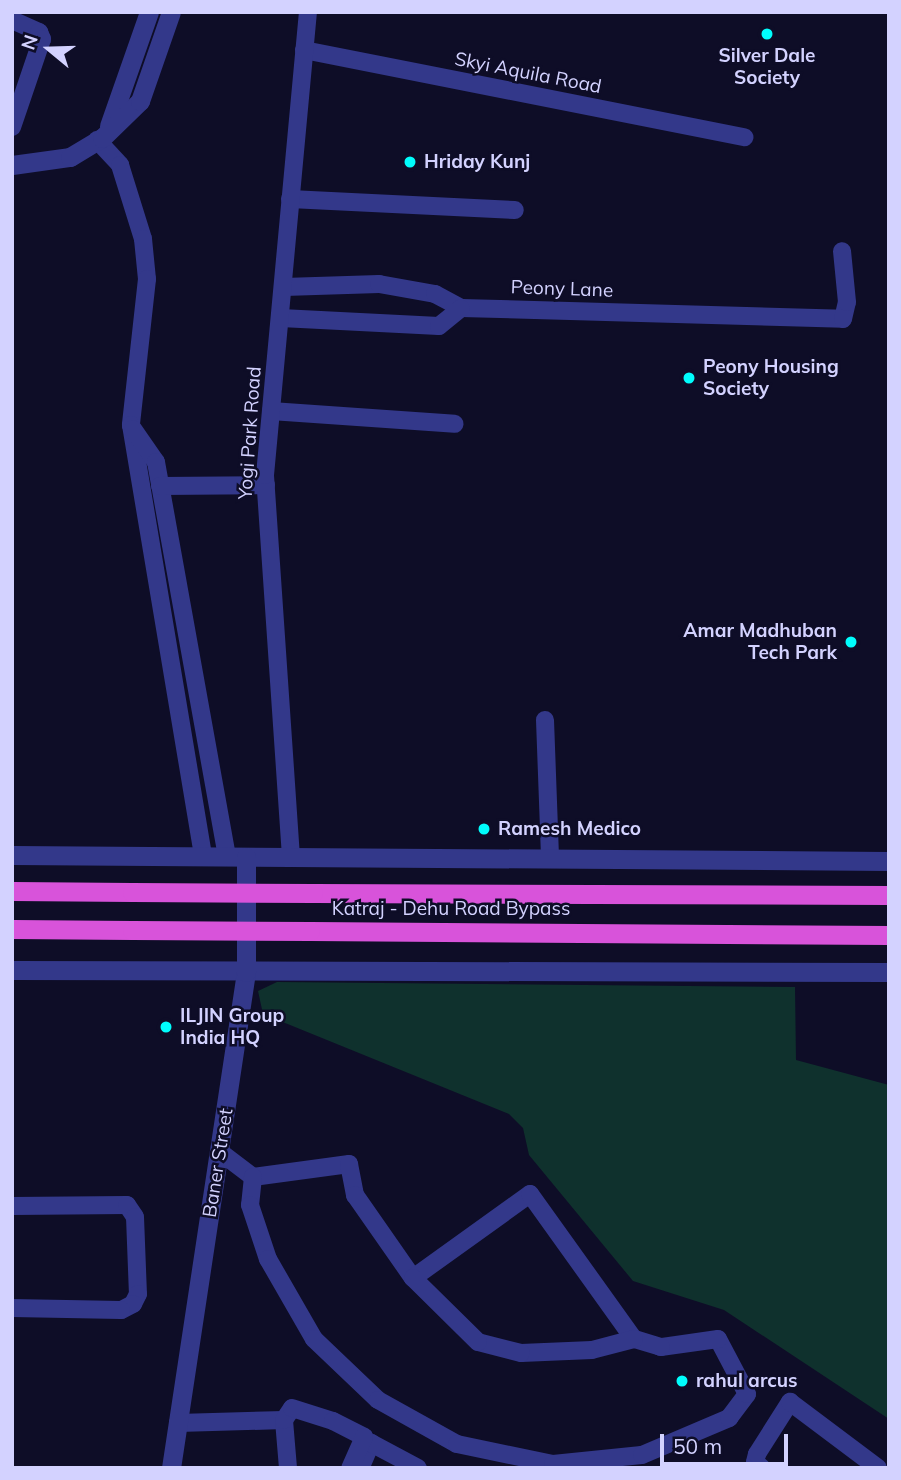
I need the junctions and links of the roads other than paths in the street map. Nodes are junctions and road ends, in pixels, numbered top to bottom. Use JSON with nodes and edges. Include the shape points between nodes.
{"nodes":[{"id":1,"x":149,"y":12,"type":"edge"},
{"id":2,"x":171,"y":12,"type":"edge"},
{"id":3,"x":308,"y":12,"type":"edge"},
{"id":4,"x":12,"y":20,"type":"edge"},
{"id":5,"x":304,"y":50,"type":"junction"},
{"id":6,"x":12,"y":127,"type":"edge"},
{"id":7,"x":102,"y":136,"type":"junction"},
{"id":8,"x":744,"y":137,"type":"dead end"},
{"id":9,"x":12,"y":165,"type":"edge"},
{"id":10,"x":290,"y":199,"type":"junction"},
{"id":11,"x":515,"y":211,"type":"dead end"},
{"id":12,"x":842,"y":251,"type":"dead end"},
{"id":13,"x":284,"y":287,"type":"junction"},
{"id":14,"x":461,"y":307,"type":"junction"},
{"id":15,"x":281,"y":318,"type":"junction"},
{"id":16,"x":271,"y":411,"type":"junction"},
{"id":17,"x":455,"y":424,"type":"dead end"},
{"id":18,"x":131,"y":425,"type":"junction"},
{"id":19,"x":266,"y":485,"type":"junction"},
{"id":20,"x":160,"y":486,"type":"junction"},
{"id":21,"x":545,"y":720,"type":"dead end"},
{"id":22,"x":12,"y":855,"type":"edge"},
{"id":23,"x":203,"y":857,"type":"junction"},
{"id":24,"x":236,"y":857,"type":"junction"},
{"id":25,"x":290,"y":857,"type":"junction"},
{"id":26,"x":550,"y":859,"type":"junction"},
{"id":27,"x":889,"y":860,"type":"edge"},
{"id":28,"x":12,"y":891,"type":"edge"},
{"id":29,"x":889,"y":895,"type":"edge"},
{"id":30,"x":12,"y":929,"type":"edge"},
{"id":31,"x":889,"y":934,"type":"edge"},
{"id":32,"x":12,"y":970,"type":"edge"},
{"id":33,"x":246,"y":972,"type":"junction"},
{"id":34,"x":889,"y":972,"type":"edge"},
{"id":35,"x":220,"y":1152,"type":"junction"},
{"id":36,"x":253,"y":1177,"type":"junction"},
{"id":37,"x":12,"y":1206,"type":"edge"},
{"id":38,"x":413,"y":1278,"type":"junction"},
{"id":39,"x":12,"y":1308,"type":"edge"},
{"id":40,"x":634,"y":1339,"type":"junction"},
{"id":41,"x":284,"y":1420,"type":"junction"},
{"id":42,"x":178,"y":1423,"type":"junction"},
{"id":43,"x":171,"y":1468,"type":"edge"},
{"id":44,"x":288,"y":1468,"type":"edge"},
{"id":45,"x":350,"y":1468,"type":"edge"},
{"id":46,"x":360,"y":1468,"type":"edge"},
{"id":47,"x":418,"y":1468,"type":"edge"},
{"id":48,"x":762,"y":1468,"type":"edge"},
{"id":49,"x":878,"y":1468,"type":"edge"}],
"edges":[{"from":1,"to":7,"type":"street"},
{"from":2,"to":7,"type":"street","via":[[140,101]]},
{"from":3,"to":5,"type":"street","name":"Yogi Park Road"},
{"from":4,"to":6,"type":"street","via":[[39,32],[42,39]]},
{"from":5,"to":8,"type":"street","name":"Skyi Aquila Road"},
{"from":5,"to":10,"type":"street","name":"Yogi Park Road"},
{"from":7,"to":9,"type":"street","via":[[70,157]]},
{"from":7,"to":18,"type":"street","via":[[120,165],[143,239],[146,279]]},
{"from":10,"to":11,"type":"street"},
{"from":10,"to":13,"type":"street","name":"Yogi Park Road"},
{"from":12,"to":14,"type":"street","name":"Peony Lane","via":[[847,302],[843,318]]},
{"from":13,"to":14,"type":"street","name":"Peony Lane","via":[[379,284],[435,294]]},
{"from":13,"to":15,"type":"street","name":"Yogi Park Road"},
{"from":14,"to":15,"type":"street","via":[[439,326]]},
{"from":15,"to":16,"type":"street","name":"Yogi Park Road"},
{"from":16,"to":17,"type":"street"},
{"from":16,"to":19,"type":"street","name":"Yogi Park Road"},
{"from":18,"to":20,"type":"street","via":[[156,462]]},
{"from":18,"to":23,"type":"street"},
{"from":19,"to":20,"type":"street"},
{"from":19,"to":25,"type":"street","name":"Yogi Park Road"},
{"from":20,"to":24,"type":"street"},
{"from":21,"to":26,"type":"street"},
{"from":22,"to":23,"type":"street"},
{"from":23,"to":24,"type":"street"},
{"from":24,"to":25,"type":"street"},
{"from":24,"to":33,"type":"street","name":"Baner Street"},
{"from":25,"to":26,"type":"street"},
{"from":26,"to":27,"type":"street"},
{"from":28,"to":29,"type":"highway","name":"Katraj - Dehu Road Bypass","bridge":true},
{"from":30,"to":31,"type":"highway","name":"Katraj - Dehu Road Bypass","bridge":true},
{"from":32,"to":33,"type":"street"},
{"from":33,"to":34,"type":"street"},
{"from":33,"to":35,"type":"street","name":"Baner Street"},
{"from":35,"to":36,"type":"street"},
{"from":35,"to":42,"type":"street","name":"Baner Street"},
{"from":36,"to":38,"type":"street","via":[[349,1164],[355,1195]]},
{"from":36,"to":40,"type":"street","via":[[250,1205],[268,1259],[314,1339],[378,1400],[457,1444],[553,1464],[642,1455],[729,1419],[747,1394],[718,1339],[661,1347]]},
{"from":37,"to":39,"type":"street","via":[[127,1205],[135,1217],[138,1270],[138,1294],[133,1304],[121,1310]]},
{"from":38,"to":40,"type":"street","via":[[478,1342],[521,1353],[592,1350]]},
{"from":38,"to":40,"type":"street","via":[[530,1194]]},
{"from":41,"to":42,"type":"street"},
{"from":41,"to":44,"type":"street"},
{"from":41,"to":45,"type":"street","via":[[292,1408],[333,1420],[364,1437]]},
{"from":42,"to":43,"type":"street","name":"Baner Street"},
{"from":46,"to":47,"type":"street","via":[[371,1443]]},
{"from":48,"to":49,"type":"street","via":[[755,1462],[757,1454],[790,1402]]}]}
